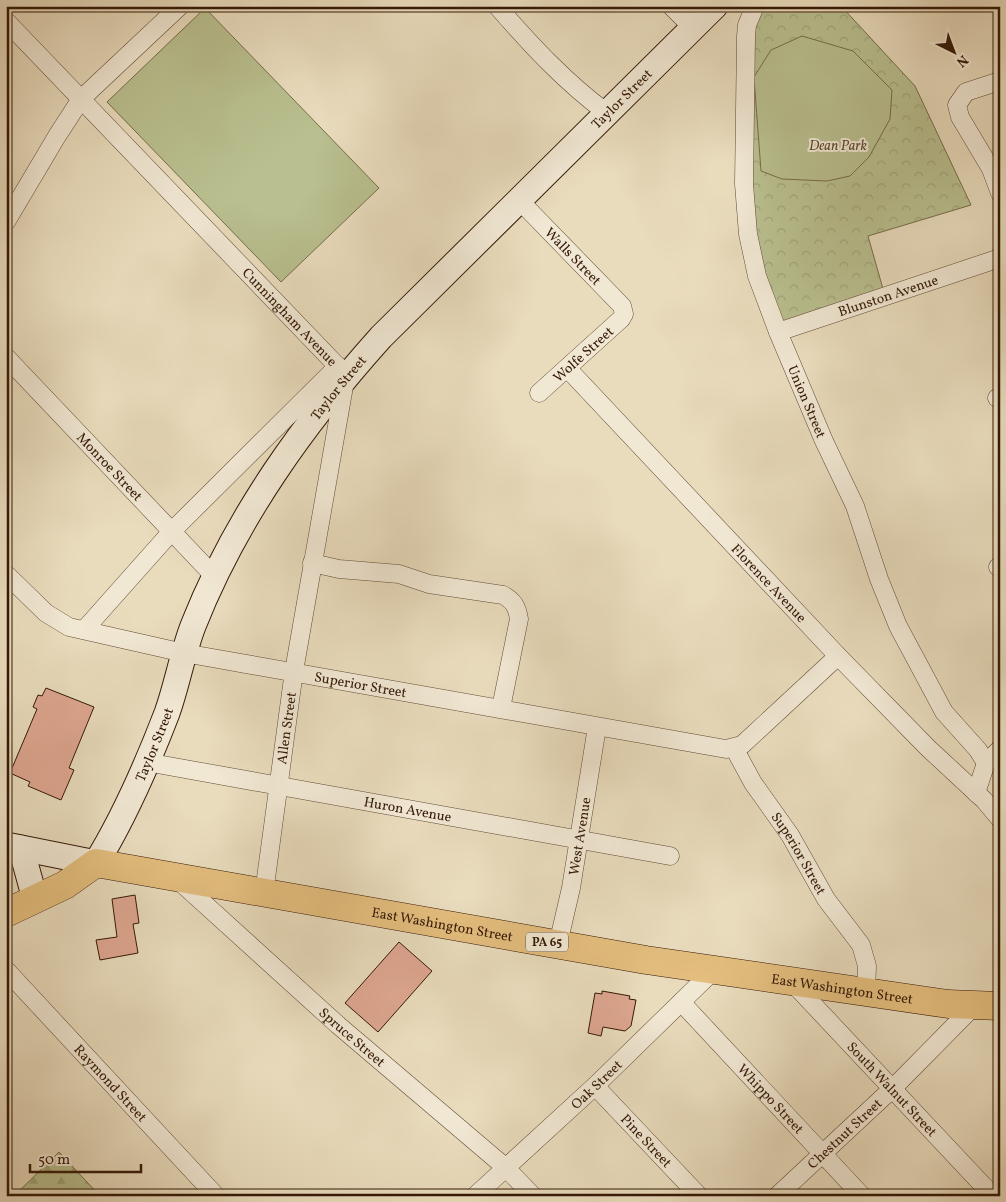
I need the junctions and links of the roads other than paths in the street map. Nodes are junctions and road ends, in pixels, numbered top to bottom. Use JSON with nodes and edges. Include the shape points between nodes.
{"nodes":[{"id":1,"x":180,"y":6,"type":"edge"},
{"id":2,"x":497,"y":6,"type":"edge"},
{"id":3,"x":671,"y":6,"type":"edge"},
{"id":4,"x":715,"y":6,"type":"edge"},
{"id":5,"x":755,"y":6,"type":"edge"},
{"id":6,"x":6,"y":21,"type":"edge"},
{"id":7,"x":693,"y":28,"type":"junction"},
{"id":8,"x":1000,"y":81,"type":"edge"},
{"id":9,"x":81,"y":99,"type":"junction"},
{"id":10,"x":607,"y":112,"type":"junction"},
{"id":11,"x":1000,"y":193,"type":"edge"},
{"id":12,"x":519,"y":200,"type":"junction"},
{"id":13,"x":6,"y":222,"type":"edge"},
{"id":14,"x":1000,"y":258,"type":"edge"},
{"id":15,"x":624,"y":314,"type":"joint"},
{"id":16,"x":778,"y":332,"type":"junction"},
{"id":17,"x":6,"y":357,"type":"edge"},
{"id":18,"x":567,"y":368,"type":"junction"},
{"id":19,"x":342,"y":371,"type":"junction"},
{"id":20,"x":539,"y":393,"type":"dead end"},
{"id":21,"x":172,"y":531,"type":"junction"},
{"id":22,"x":312,"y":563,"type":"junction"},
{"id":23,"x":6,"y":574,"type":"edge"},
{"id":24,"x":215,"y":577,"type":"junction"},
{"id":25,"x":84,"y":630,"type":"junction"},
{"id":26,"x":184,"y":653,"type":"junction"},
{"id":27,"x":838,"y":656,"type":"junction"},
{"id":28,"x":294,"y":671,"type":"junction"},
{"id":29,"x":501,"y":708,"type":"junction"},
{"id":30,"x":597,"y":727,"type":"junction"},
{"id":31,"x":734,"y":748,"type":"junction"},
{"id":32,"x":1000,"y":749,"type":"edge"},
{"id":33,"x":146,"y":762,"type":"junction"},
{"id":34,"x":986,"y":763,"type":"junction"},
{"id":35,"x":278,"y":784,"type":"junction"},
{"id":36,"x":976,"y":793,"type":"junction"},
{"id":37,"x":1000,"y":819,"type":"edge"},
{"id":38,"x":579,"y":839,"type":"junction"},
{"id":39,"x":14,"y":847,"type":"edge"},
{"id":40,"x":670,"y":856,"type":"dead end"},
{"id":41,"x":96,"y":863,"type":"junction"},
{"id":42,"x":175,"y":876,"type":"junction"},
{"id":43,"x":264,"y":893,"type":"junction"},
{"id":44,"x":35,"y":900,"type":"junction"},
{"id":45,"x":6,"y":913,"type":"edge"},
{"id":46,"x":558,"y":944,"type":"junction"},
{"id":47,"x":6,"y":970,"type":"edge"},
{"id":48,"x":714,"y":970,"type":"junction"},
{"id":49,"x":791,"y":981,"type":"junction"},
{"id":50,"x":866,"y":992,"type":"junction"},
{"id":51,"x":681,"y":1002,"type":"junction"},
{"id":52,"x":987,"y":1006,"type":"edge"},
{"id":53,"x":595,"y":1086,"type":"junction"},
{"id":54,"x":893,"y":1088,"type":"junction"},
{"id":55,"x":822,"y":1154,"type":"junction"},
{"id":56,"x":505,"y":1167,"type":"junction"},
{"id":57,"x":216,"y":1196,"type":"edge"},
{"id":58,"x":475,"y":1196,"type":"edge"},
{"id":59,"x":533,"y":1196,"type":"edge"},
{"id":60,"x":699,"y":1196,"type":"edge"},
{"id":61,"x":778,"y":1196,"type":"edge"},
{"id":62,"x":862,"y":1196,"type":"edge"},
{"id":63,"x":994,"y":1196,"type":"edge"}],
"edges":[{"from":1,"to":9,"type":"street"},
{"from":2,"to":10,"type":"street","via":[[561,76]]},
{"from":3,"to":7,"type":"street"},
{"from":4,"to":7,"type":"main road","name":"Taylor Street"},
{"from":5,"to":16,"type":"street","name":"Union Street","via":[[748,25],[744,74],[744,184],[748,234],[758,276]]},
{"from":6,"to":9,"type":"street","name":"Cunningham Avenue"},
{"from":7,"to":10,"type":"main road","name":"Taylor Street"},
{"from":8,"to":11,"type":"street","via":[[966,92],[957,105],[960,117],[991,169]]},
{"from":9,"to":13,"type":"street"},
{"from":9,"to":19,"type":"street","name":"Cunningham Avenue"},
{"from":10,"to":12,"type":"main road","name":"Taylor Street"},
{"from":12,"to":15,"type":"street","name":"Walls Street","via":[[622,306]]},
{"from":12,"to":19,"type":"main road","name":"Taylor Street"},
{"from":14,"to":16,"type":"street","name":"Blunston Avenue"},
{"from":15,"to":18,"type":"street","name":"Wolfe Street"},
{"from":16,"to":34,"type":"street","name":"Union Street","via":[[855,506],[898,626],[944,712]]},
{"from":17,"to":21,"type":"street","name":"Monroe Street"},
{"from":18,"to":20,"type":"street","name":"Wolfe Street"},
{"from":18,"to":27,"type":"street","name":"Florence Avenue"},
{"from":19,"to":21,"type":"street","name":"Taylor Street"},
{"from":19,"to":22,"type":"street","name":"Cunningham Avenue"},
{"from":19,"to":24,"type":"main road","name":"Taylor Street","via":[[263,488]]},
{"from":21,"to":24,"type":"street","name":"Monroe Street"},
{"from":21,"to":25,"type":"street","name":"Taylor Street"},
{"from":22,"to":28,"type":"street","name":"Allen Street"},
{"from":22,"to":29,"type":"street","via":[[339,569],[399,574],[428,584],[503,595],[512,600],[518,609],[519,619]]},
{"from":23,"to":25,"type":"street","name":"Superior Street","via":[[57,621]]},
{"from":24,"to":26,"type":"main road","name":"Taylor Street"},
{"from":25,"to":26,"type":"street","name":"Superior Street"},
{"from":26,"to":28,"type":"street","name":"Superior Street"},
{"from":26,"to":33,"type":"main road","name":"Taylor Street","via":[[167,712]]},
{"from":27,"to":31,"type":"street","via":[[742,745]]},
{"from":27,"to":36,"type":"street","name":"Florence Avenue"},
{"from":28,"to":29,"type":"street","name":"Superior Street"},
{"from":28,"to":35,"type":"street","name":"Allen Street"},
{"from":29,"to":30,"type":"street","name":"Superior Street"},
{"from":30,"to":31,"type":"street","name":"Superior Street"},
{"from":30,"to":38,"type":"street","name":"West Avenue"},
{"from":31,"to":50,"type":"street","name":"Superior Street","via":[[753,783],[790,835],[826,899],[855,936],[866,957]]},
{"from":32,"to":34,"type":"street"},
{"from":33,"to":35,"type":"street","name":"Huron Avenue"},
{"from":33,"to":41,"type":"main road","name":"Taylor Street","via":[[116,830]]},
{"from":34,"to":36,"type":"street"},
{"from":35,"to":38,"type":"street","name":"Huron Avenue"},
{"from":35,"to":43,"type":"street","name":"Allen Street"},
{"from":36,"to":37,"type":"street"},
{"from":38,"to":40,"type":"street","name":"Huron Avenue"},
{"from":38,"to":46,"type":"street","name":"West Avenue"},
{"from":39,"to":41,"type":"main road","name":"East Washington Street","number":"PA 65"},
{"from":39,"to":44,"type":"main road"},
{"from":41,"to":42,"type":"main road","name":"East Washington Street","number":"PA 65"},
{"from":41,"to":44,"type":"main road","via":[[65,885]]},
{"from":42,"to":43,"type":"main road","name":"East Washington Street","number":"PA 65"},
{"from":42,"to":56,"type":"street","name":"Spruce Street","via":[[338,1025]]},
{"from":43,"to":46,"type":"main road","name":"East Washington Street","number":"PA 65"},
{"from":44,"to":45,"type":"main road"},
{"from":46,"to":48,"type":"main road","name":"East Washington Street","number":"PA 65"},
{"from":47,"to":57,"type":"street","name":"Raymond Street"},
{"from":48,"to":49,"type":"main road","name":"East Washington Street","number":"PA 65"},
{"from":48,"to":51,"type":"street","name":"Oak Street"},
{"from":49,"to":50,"type":"main road","name":"East Washington Street","number":"PA 65"},
{"from":49,"to":54,"type":"street","name":"South Walnut Street"},
{"from":50,"to":52,"type":"main road","name":"East Washington Street","number":"PA 65"},
{"from":51,"to":53,"type":"street","name":"Oak Street"},
{"from":51,"to":55,"type":"street","name":"Whippo Street"},
{"from":52,"to":54,"type":"street","name":"Chestnut Street"},
{"from":53,"to":56,"type":"street","name":"Oak Street"},
{"from":53,"to":60,"type":"street","name":"Pine Street"},
{"from":54,"to":55,"type":"street","name":"Chestnut Street"},
{"from":54,"to":63,"type":"street","name":"South Walnut Street"},
{"from":55,"to":61,"type":"street","name":"Chestnut Street"},
{"from":55,"to":62,"type":"street","name":"Whippo Street"},
{"from":56,"to":58,"type":"street","name":"Oak Street"},
{"from":56,"to":59,"type":"street","name":"Spruce Street"}]}
